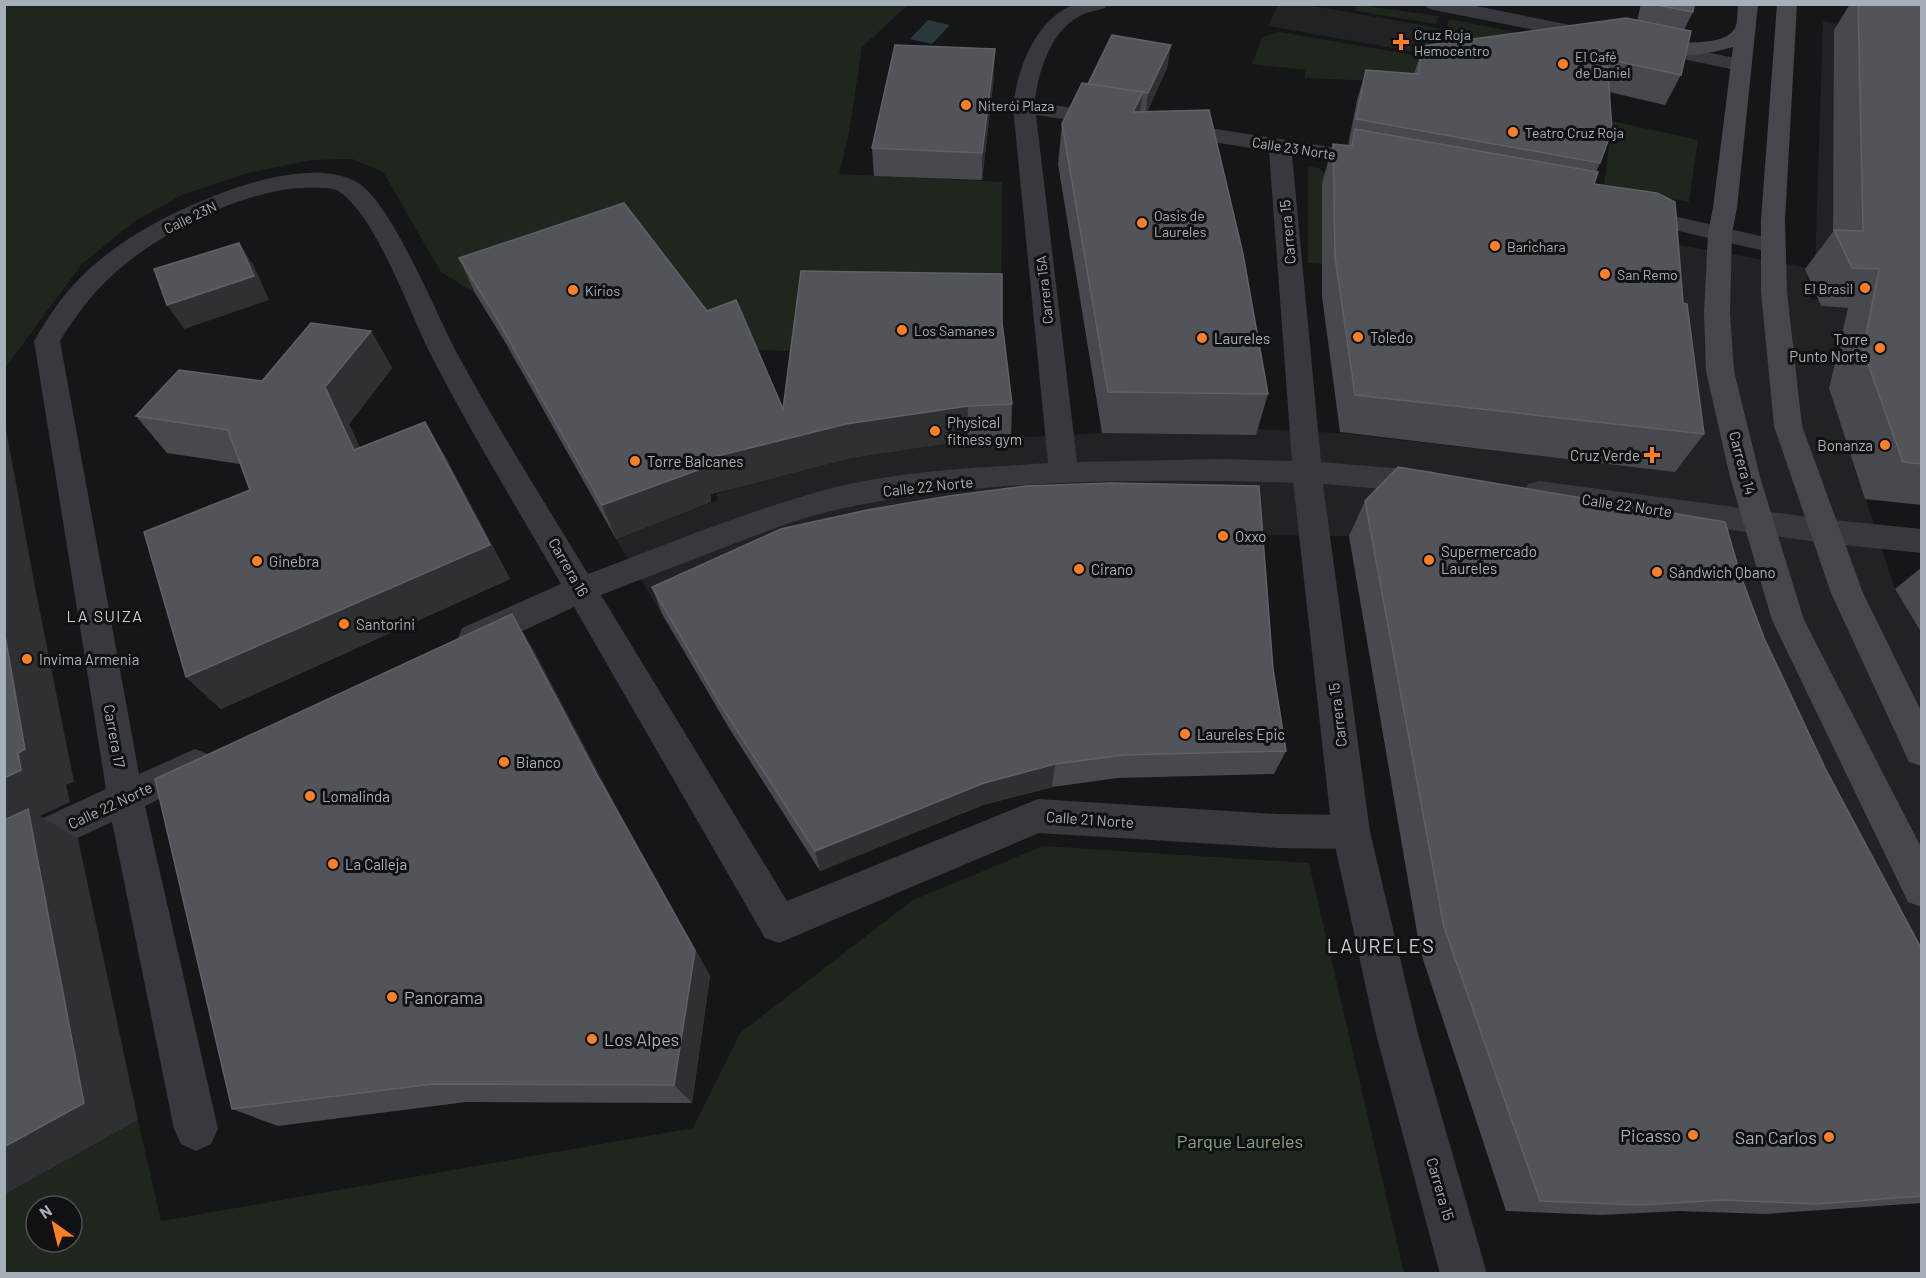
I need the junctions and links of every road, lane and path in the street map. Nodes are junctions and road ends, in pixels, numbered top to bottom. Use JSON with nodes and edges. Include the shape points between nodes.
{"nodes":[{"id":1,"x":1098,"y":4,"type":"edge"},
{"id":2,"x":1434,"y":4,"type":"edge"},
{"id":3,"x":1748,"y":4,"type":"edge"},
{"id":4,"x":1787,"y":4,"type":"edge"},
{"id":5,"x":1745,"y":27,"type":"junction"},
{"id":6,"x":1654,"y":48,"type":"junction"},
{"id":7,"x":1740,"y":65,"type":"junction"},
{"id":8,"x":1024,"y":107,"type":"junction"},
{"id":9,"x":1129,"y":122,"type":"edge"},
{"id":10,"x":1152,"y":126,"type":"edge"},
{"id":11,"x":1280,"y":145,"type":"junction"},
{"id":12,"x":1392,"y":164,"type":"edge"},
{"id":13,"x":367,"y":205,"type":"joint"},
{"id":14,"x":1615,"y":209,"type":"edge"},
{"id":15,"x":1720,"y":233,"type":"junction"},
{"id":16,"x":1773,"y":246,"type":"junction"},
{"id":17,"x":48,"y":341,"type":"joint"},
{"id":18,"x":1307,"y":472,"type":"junction"},
{"id":19,"x":1064,"y":473,"type":"junction"},
{"id":20,"x":1462,"y":485,"type":"edge"},
{"id":21,"x":1510,"y":489,"type":"edge"},
{"id":22,"x":1760,"y":523,"type":"junction"},
{"id":23,"x":1824,"y":531,"type":"junction"},
{"id":24,"x":1922,"y":541,"type":"edge"},
{"id":25,"x":582,"y":589,"type":"junction"},
{"id":26,"x":452,"y":648,"type":"edge"},
{"id":27,"x":1922,"y":751,"type":"edge"},
{"id":28,"x":223,"y":752,"type":"edge"},
{"id":29,"x":125,"y":797,"type":"junction"},
{"id":30,"x":1351,"y":832,"type":"junction"},
{"id":31,"x":4,"y":855,"type":"edge"},
{"id":32,"x":1922,"y":889,"type":"edge"},
{"id":33,"x":779,"y":924,"type":"joint"},
{"id":34,"x":196,"y":1129,"type":"dead end"},
{"id":35,"x":1464,"y":1274,"type":"edge"}],
"edges":[{"from":1,"to":8,"type":"street","name":"Carrera 15A","via":[[1072,13],[1045,42],[1028,73]]},
{"from":2,"to":6,"type":"street"},
{"from":3,"to":5,"type":"main road","name":"Carrera 14"},
{"from":4,"to":16,"type":"main road"},
{"from":5,"to":6,"type":"main road","via":[[1738,38],[1728,42]]},
{"from":5,"to":7,"type":"main road","name":"Carrera 14"},
{"from":6,"to":7,"type":"street"},
{"from":7,"to":15,"type":"main road","name":"Carrera 14"},
{"from":8,"to":9,"type":"street"},
{"from":8,"to":19,"type":"street","name":"Carrera 15A"},
{"from":10,"to":11,"type":"street","name":"Calle 23 Norte"},
{"from":11,"to":12,"type":"street","name":"Calle 23 Norte"},
{"from":11,"to":18,"type":"street","name":"Carrera 15"},
{"from":13,"to":17,"type":"street","name":"Calle 23N","via":[[348,186],[296,180],[201,209],[122,255],[91,281],[65,312]]},
{"from":13,"to":25,"type":"street","name":"Carrera 16","via":[[444,354]]},
{"from":14,"to":15,"type":"street"},
{"from":15,"to":16,"type":"street"},
{"from":15,"to":22,"type":"main road","name":"Carrera 14","via":[[1720,371]]},
{"from":16,"to":23,"type":"main road","via":[[1773,292],[1788,426]]},
{"from":17,"to":29,"type":"street","name":"Carrera 17"},
{"from":18,"to":19,"type":"street","name":"Calle 22 Norte"},
{"from":18,"to":20,"type":"street","name":"Calle 22 Norte"},
{"from":18,"to":30,"type":"street","name":"Carrera 15"},
{"from":19,"to":25,"type":"street","name":"Calle 22 Norte","via":[[924,483],[838,498],[756,523]]},
{"from":21,"to":22,"type":"street","name":"Calle 22 Norte"},
{"from":22,"to":23,"type":"street","name":"Calle 22 Norte"},
{"from":22,"to":32,"type":"main road","name":"Carrera 14","via":[[1788,620]]},
{"from":23,"to":24,"type":"street","name":"Calle 22 Norte"},
{"from":23,"to":27,"type":"main road","via":[[1868,641]]},
{"from":25,"to":26,"type":"street","name":"Calle 22 Norte"},
{"from":25,"to":33,"type":"street","name":"Carrera 16"},
{"from":28,"to":29,"type":"street","name":"Calle 22 Norte"},
{"from":29,"to":31,"type":"street","name":"Calle 22 Norte"},
{"from":29,"to":34,"type":"street","name":"Carrera 17"},
{"from":30,"to":33,"type":"street","name":"Calle 21 Norte","via":[[1038,816]]},
{"from":30,"to":35,"type":"street","name":"Carrera 15","via":[[1397,1034]]}]}
